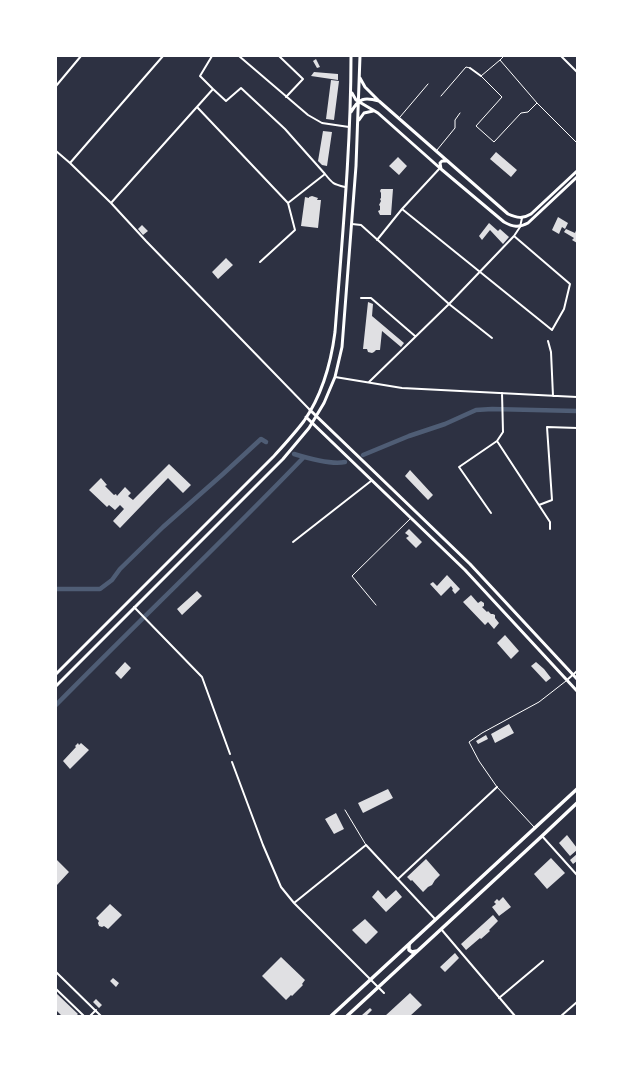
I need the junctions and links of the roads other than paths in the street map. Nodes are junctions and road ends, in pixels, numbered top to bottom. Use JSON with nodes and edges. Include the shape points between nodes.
{"nodes":[{"id":1,"x":81,"y":56,"type":"edge"},
{"id":2,"x":163,"y":56,"type":"edge"},
{"id":3,"x":212,"y":56,"type":"edge"},
{"id":4,"x":239,"y":56,"type":"edge"},
{"id":5,"x":279,"y":56,"type":"edge"},
{"id":6,"x":351,"y":56,"type":"edge"},
{"id":7,"x":361,"y":56,"type":"edge"},
{"id":8,"x":504,"y":56,"type":"edge"},
{"id":9,"x":561,"y":56,"type":"edge"},
{"id":10,"x":500,"y":60,"type":"junction"},
{"id":11,"x":470,"y":68,"type":"joint"},
{"id":12,"x":577,"y":72,"type":"edge"},
{"id":13,"x":359,"y":74,"type":"junction"},
{"id":14,"x":481,"y":76,"type":"junction"},
{"id":15,"x":428,"y":84,"type":"dead end"},
{"id":16,"x":56,"y":86,"type":"edge"},
{"id":17,"x":213,"y":89,"type":"junction"},
{"id":18,"x":351,"y":89,"type":"junction"},
{"id":19,"x":286,"y":96,"type":"junction"},
{"id":20,"x":441,"y":96,"type":"dead end"},
{"id":21,"x":359,"y":101,"type":"junction"},
{"id":22,"x":379,"y":101,"type":"junction"},
{"id":23,"x":537,"y":103,"type":"junction"},
{"id":24,"x":197,"y":107,"type":"junction"},
{"id":25,"x":378,"y":113,"type":"junction"},
{"id":26,"x":460,"y":113,"type":"dead end"},
{"id":27,"x":350,"y":114,"type":"junction"},
{"id":28,"x":399,"y":118,"type":"junction"},
{"id":29,"x":358,"y":122,"type":"junction"},
{"id":30,"x":349,"y":127,"type":"junction"},
{"id":31,"x":577,"y":143,"type":"edge"},
{"id":32,"x":436,"y":150,"type":"junction"},
{"id":33,"x":56,"y":151,"type":"edge"},
{"id":34,"x":448,"y":161,"type":"junction"},
{"id":35,"x":70,"y":163,"type":"junction"},
{"id":36,"x":440,"y":169,"type":"junction"},
{"id":37,"x":577,"y":171,"type":"edge"},
{"id":38,"x":325,"y":174,"type":"junction"},
{"id":39,"x":577,"y":177,"type":"edge"},
{"id":40,"x":346,"y":187,"type":"junction"},
{"id":41,"x":111,"y":203,"type":"junction"},
{"id":42,"x":288,"y":203,"type":"junction"},
{"id":43,"x":402,"y":209,"type":"junction"},
{"id":44,"x":522,"y":218,"type":"junction"},
{"id":45,"x":352,"y":224,"type":"junction"},
{"id":46,"x":520,"y":227,"type":"junction"},
{"id":47,"x":514,"y":236,"type":"junction"},
{"id":48,"x":377,"y":240,"type":"junction"},
{"id":49,"x":260,"y":262,"type":"dead end"},
{"id":50,"x":479,"y":272,"type":"junction"},
{"id":51,"x":361,"y":298,"type":"dead end"},
{"id":52,"x":448,"y":304,"type":"junction"},
{"id":53,"x":415,"y":336,"type":"junction"},
{"id":54,"x":492,"y":338,"type":"dead end"},
{"id":55,"x":548,"y":341,"type":"dead end"},
{"id":56,"x":335,"y":377,"type":"junction"},
{"id":57,"x":369,"y":382,"type":"junction"},
{"id":58,"x":502,"y":393,"type":"junction"},
{"id":59,"x":553,"y":396,"type":"junction"},
{"id":60,"x":577,"y":397,"type":"edge"},
{"id":61,"x":310,"y":410,"type":"junction"},
{"id":62,"x":306,"y":417,"type":"junction"},
{"id":63,"x":316,"y":417,"type":"junction"},
{"id":64,"x":312,"y":423,"type":"junction"},
{"id":65,"x":577,"y":428,"type":"edge"},
{"id":66,"x":497,"y":441,"type":"junction"},
{"id":67,"x":371,"y":480,"type":"junction"},
{"id":68,"x":539,"y":505,"type":"junction"},
{"id":69,"x":491,"y":513,"type":"dead end"},
{"id":70,"x":411,"y":518,"type":"junction"},
{"id":71,"x":550,"y":529,"type":"dead end"},
{"id":72,"x":293,"y":542,"type":"dead end"},
{"id":73,"x":376,"y":605,"type":"dead end"},
{"id":74,"x":134,"y":607,"type":"junction"},
{"id":75,"x":577,"y":671,"type":"edge"},
{"id":76,"x":56,"y":674,"type":"edge"},
{"id":77,"x":573,"y":675,"type":"junction"},
{"id":78,"x":577,"y":679,"type":"edge"},
{"id":79,"x":567,"y":680,"type":"junction"},
{"id":80,"x":56,"y":686,"type":"edge"},
{"id":81,"x":577,"y":691,"type":"edge"},
{"id":82,"x":230,"y":754,"type":"dead end"},
{"id":83,"x":232,"y":762,"type":"dead end"},
{"id":84,"x":497,"y":786,"type":"junction"},
{"id":85,"x":577,"y":789,"type":"edge"},
{"id":86,"x":577,"y":803,"type":"edge"},
{"id":87,"x":345,"y":810,"type":"dead end"},
{"id":88,"x":535,"y":828,"type":"junction"},
{"id":89,"x":542,"y":836,"type":"junction"},
{"id":90,"x":366,"y":846,"type":"junction"},
{"id":91,"x":577,"y":875,"type":"edge"},
{"id":92,"x":398,"y":879,"type":"junction"},
{"id":93,"x":294,"y":903,"type":"junction"},
{"id":94,"x":435,"y":920,"type":"junction"},
{"id":95,"x":441,"y":930,"type":"junction"},
{"id":96,"x":412,"y":940,"type":"junction"},
{"id":97,"x":418,"y":951,"type":"junction"},
{"id":98,"x":543,"y":961,"type":"dead end"},
{"id":99,"x":56,"y":972,"type":"edge"},
{"id":100,"x":371,"y":979,"type":"junction"},
{"id":101,"x":379,"y":987,"type":"junction"},
{"id":102,"x":56,"y":988,"type":"edge"},
{"id":103,"x":384,"y":993,"type":"dead end"},
{"id":104,"x":499,"y":998,"type":"junction"},
{"id":105,"x":577,"y":1002,"type":"edge"},
{"id":106,"x":96,"y":1010,"type":"junction"},
{"id":107,"x":84,"y":1016,"type":"edge"},
{"id":108,"x":90,"y":1016,"type":"edge"},
{"id":109,"x":102,"y":1016,"type":"edge"},
{"id":110,"x":331,"y":1016,"type":"edge"},
{"id":111,"x":347,"y":1016,"type":"edge"},
{"id":112,"x":515,"y":1016,"type":"edge"},
{"id":113,"x":561,"y":1016,"type":"edge"}],
"edges":[{"from":1,"to":16,"type":"street"},
{"from":2,"to":35,"type":"street"},
{"from":3,"to":17,"type":"street","via":[[200,76]]},
{"from":4,"to":19,"type":"street"},
{"from":5,"to":19,"type":"street","via":[[303,79]]},
{"from":6,"to":18,"type":"main road"},
{"from":7,"to":13,"type":"main road"},
{"from":8,"to":10,"type":"lane"},
{"from":9,"to":12,"type":"street"},
{"from":10,"to":14,"type":"lane"},
{"from":10,"to":23,"type":"lane"},
{"from":11,"to":14,"type":"street"},
{"from":11,"to":20,"type":"lane","via":[[466,67]]},
{"from":13,"to":21,"type":"main road"},
{"from":13,"to":22,"type":"main road","via":[[364,87]]},
{"from":14,"to":23,"type":"lane","via":[[502,97],[476,126],[494,142],[521,113],[528,112]]},
{"from":15,"to":28,"type":"lane"},
{"from":17,"to":24,"type":"street"},
{"from":17,"to":38,"type":"street","via":[[226,101],[241,88],[285,129]]},
{"from":18,"to":21,"type":"main road","via":[[353,96]]},
{"from":18,"to":27,"type":"main road"},
{"from":19,"to":30,"type":"street","via":[[322,123]]},
{"from":21,"to":22,"type":"main road","via":[[366,98]]},
{"from":21,"to":25,"type":"main road"},
{"from":21,"to":27,"type":"main road"},
{"from":21,"to":29,"type":"main road"},
{"from":22,"to":28,"type":"main road"},
{"from":23,"to":31,"type":"lane"},
{"from":24,"to":41,"type":"street"},
{"from":24,"to":42,"type":"street"},
{"from":25,"to":29,"type":"main road","via":[[366,112]]},
{"from":25,"to":36,"type":"main road"},
{"from":26,"to":32,"type":"lane","via":[[455,128]]},
{"from":27,"to":30,"type":"main road"},
{"from":28,"to":32,"type":"main road"},
{"from":29,"to":45,"type":"main road"},
{"from":30,"to":40,"type":"main road"},
{"from":32,"to":34,"type":"main road"},
{"from":33,"to":35,"type":"street"},
{"from":34,"to":36,"type":"main road","via":[[442,161]]},
{"from":34,"to":44,"type":"main road","via":[[508,214]]},
{"from":35,"to":41,"type":"street"},
{"from":36,"to":43,"type":"street"},
{"from":36,"to":46,"type":"main road","via":[[504,222],[510,226]]},
{"from":37,"to":44,"type":"main road","via":[[532,214]]},
{"from":38,"to":40,"type":"street","via":[[335,185]]},
{"from":38,"to":42,"type":"street"},
{"from":39,"to":46,"type":"main road","via":[[534,218]]},
{"from":40,"to":61,"type":"main road","via":[[332,352],[326,374]]},
{"from":41,"to":61,"type":"street"},
{"from":42,"to":49,"type":"street","via":[[295,230]]},
{"from":43,"to":48,"type":"street"},
{"from":43,"to":50,"type":"street"},
{"from":44,"to":46,"type":"street"},
{"from":45,"to":48,"type":"street","via":[[361,225]]},
{"from":45,"to":56,"type":"main road","via":[[342,347]]},
{"from":46,"to":47,"type":"street"},
{"from":47,"to":50,"type":"street"},
{"from":47,"to":50,"type":"street","via":[[570,284],[564,309],[552,330]]},
{"from":48,"to":52,"type":"street"},
{"from":50,"to":52,"type":"street"},
{"from":51,"to":53,"type":"street","via":[[371,298]]},
{"from":52,"to":53,"type":"street"},
{"from":52,"to":54,"type":"street"},
{"from":53,"to":57,"type":"street"},
{"from":55,"to":59,"type":"street"},
{"from":56,"to":57,"type":"street"},
{"from":56,"to":63,"type":"main road"},
{"from":57,"to":58,"type":"street","via":[[402,388]]},
{"from":58,"to":59,"type":"street"},
{"from":58,"to":66,"type":"street","via":[[503,432]]},
{"from":59,"to":60,"type":"street"},
{"from":61,"to":62,"type":"main road"},
{"from":61,"to":63,"type":"main road"},
{"from":62,"to":64,"type":"main road"},
{"from":62,"to":76,"type":"main road","via":[[269,461]]},
{"from":63,"to":64,"type":"main road"},
{"from":63,"to":77,"type":"main road","via":[[470,564]]},
{"from":64,"to":67,"type":"main road"},
{"from":64,"to":74,"type":"main road","via":[[271,472]]},
{"from":65,"to":68,"type":"street","via":[[547,427],[552,500]]},
{"from":66,"to":68,"type":"street"},
{"from":66,"to":69,"type":"street","via":[[459,467]]},
{"from":67,"to":70,"type":"main road"},
{"from":67,"to":72,"type":"street"},
{"from":68,"to":71,"type":"street","via":[[550,522]]},
{"from":70,"to":73,"type":"lane","via":[[352,576]]},
{"from":70,"to":79,"type":"main road","via":[[465,570]]},
{"from":74,"to":80,"type":"main road"},
{"from":74,"to":82,"type":"street","via":[[202,677]]},
{"from":75,"to":77,"type":"street"},
{"from":77,"to":78,"type":"main road"},
{"from":77,"to":79,"type":"street"},
{"from":79,"to":81,"type":"main road"},
{"from":79,"to":84,"type":"lane","via":[[539,702],[469,742],[478,761]]},
{"from":83,"to":93,"type":"street","via":[[281,887]]},
{"from":84,"to":88,"type":"lane"},
{"from":84,"to":92,"type":"street"},
{"from":85,"to":88,"type":"main road"},
{"from":86,"to":89,"type":"main road"},
{"from":87,"to":90,"type":"lane"},
{"from":88,"to":94,"type":"main road"},
{"from":89,"to":91,"type":"street"},
{"from":89,"to":95,"type":"main road"},
{"from":90,"to":92,"type":"street"},
{"from":90,"to":93,"type":"street"},
{"from":92,"to":94,"type":"street"},
{"from":93,"to":100,"type":"street"},
{"from":94,"to":96,"type":"main road"},
{"from":95,"to":97,"type":"main road"},
{"from":95,"to":104,"type":"street"},
{"from":96,"to":97,"type":"main road","via":[[409,950]]},
{"from":96,"to":100,"type":"main road"},
{"from":97,"to":101,"type":"main road"},
{"from":98,"to":104,"type":"street"},
{"from":99,"to":106,"type":"street"},
{"from":100,"to":101,"type":"street"},
{"from":100,"to":110,"type":"main road"},
{"from":101,"to":103,"type":"street"},
{"from":101,"to":111,"type":"main road"},
{"from":102,"to":107,"type":"street"},
{"from":104,"to":112,"type":"street"},
{"from":105,"to":113,"type":"street"},
{"from":106,"to":108,"type":"street"},
{"from":106,"to":109,"type":"street"}]}
